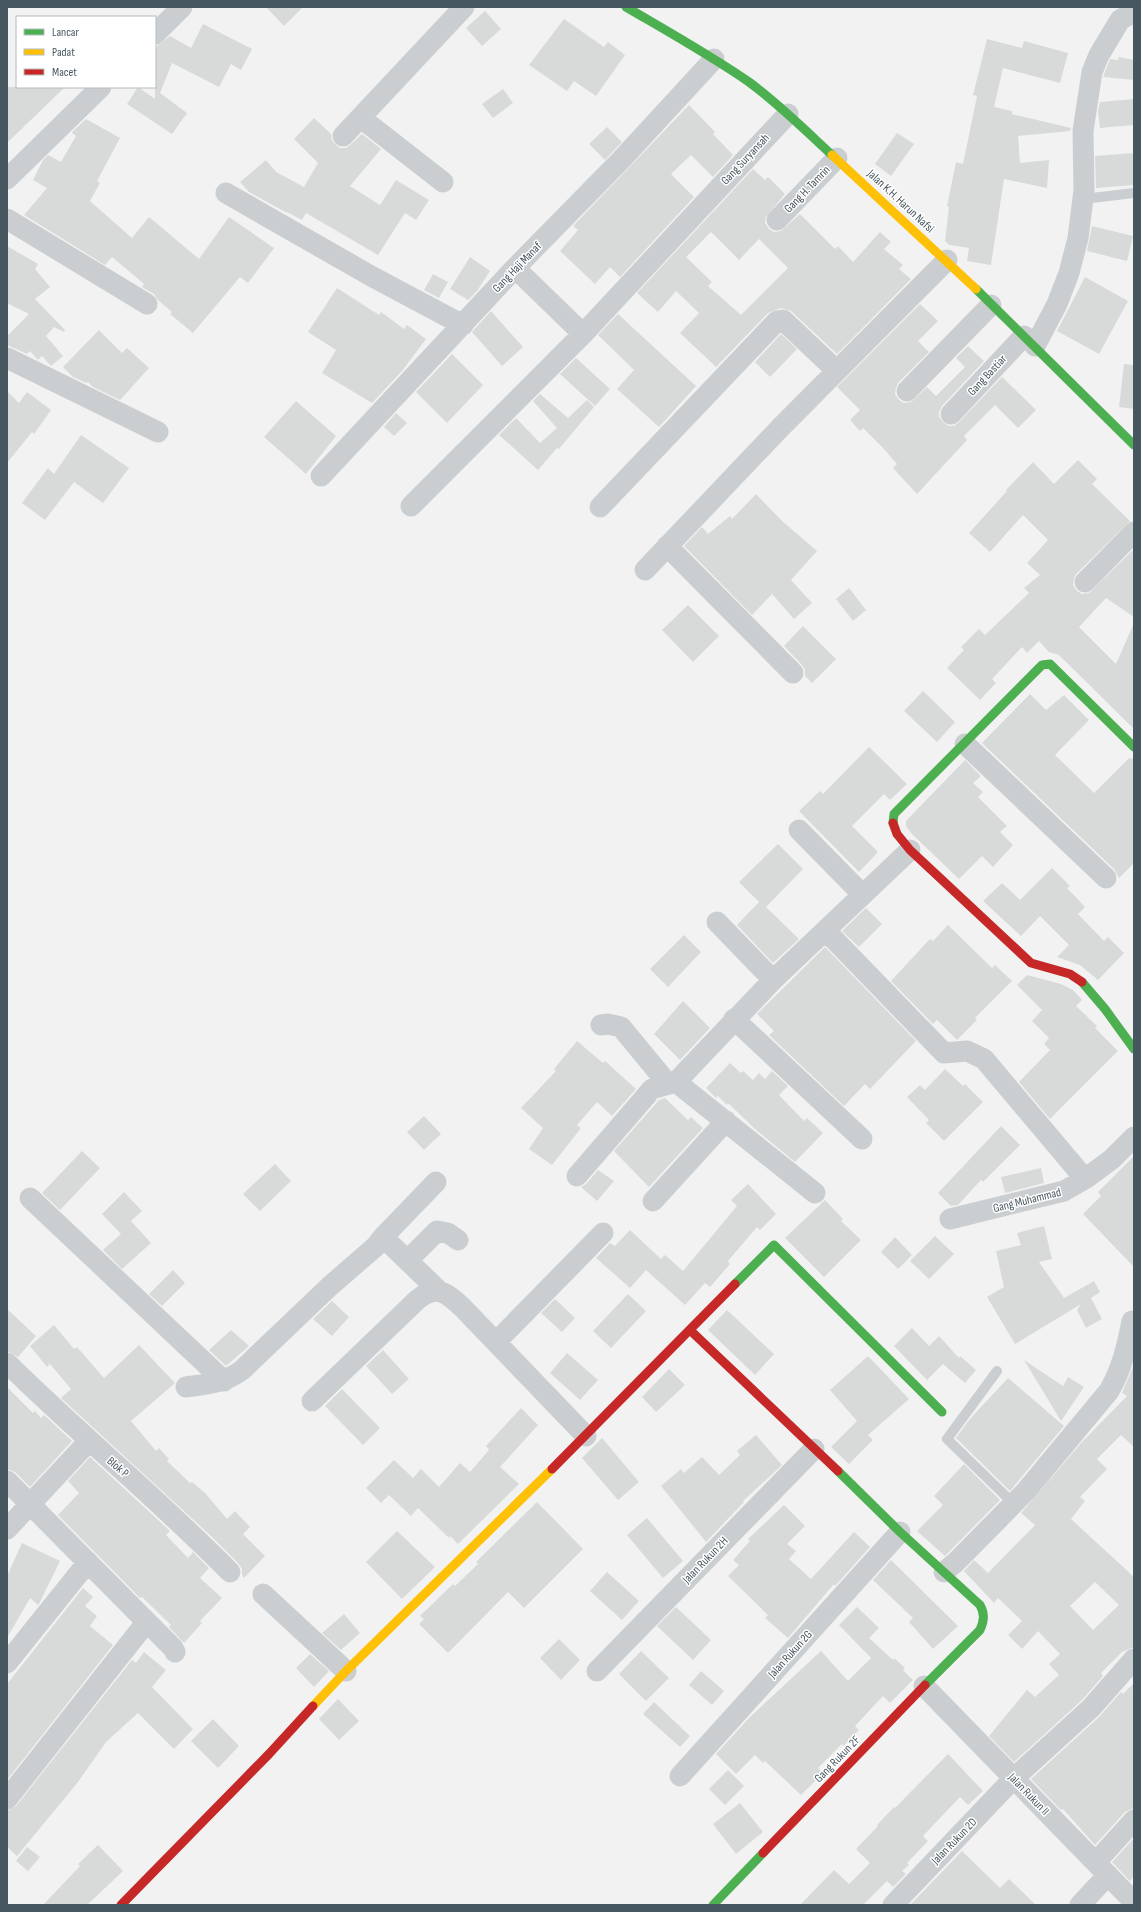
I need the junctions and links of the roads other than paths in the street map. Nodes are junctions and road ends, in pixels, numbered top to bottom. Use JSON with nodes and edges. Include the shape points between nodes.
{"nodes":[{"id":1,"x":182,"y":7,"type":"edge"},
{"id":2,"x":464,"y":7,"type":"edge"},
{"id":3,"x":626,"y":7,"type":"edge"},
{"id":4,"x":1134,"y":15,"type":"edge"},
{"id":5,"x":156,"y":33,"type":"edge"},
{"id":6,"x":714,"y":59,"type":"junction"},
{"id":7,"x":100,"y":88,"type":"edge"},
{"id":8,"x":788,"y":114,"type":"junction"},
{"id":9,"x":361,"y":118,"type":"junction"},
{"id":10,"x":343,"y":136,"type":"dead end"},
{"id":11,"x":837,"y":158,"type":"junction"},
{"id":12,"x":7,"y":179,"type":"edge"},
{"id":13,"x":443,"y":182,"type":"dead end"},
{"id":14,"x":226,"y":192,"type":"dead end"},
{"id":15,"x":1134,"y":193,"type":"edge"},
{"id":16,"x":1083,"y":199,"type":"junction"},
{"id":17,"x":7,"y":219,"type":"edge"},
{"id":18,"x":777,"y":220,"type":"dead end"},
{"id":19,"x":947,"y":260,"type":"junction"},
{"id":20,"x":515,"y":268,"type":"junction"},
{"id":21,"x":147,"y":304,"type":"dead end"},
{"id":22,"x":991,"y":305,"type":"junction"},
{"id":23,"x":463,"y":324,"type":"junction"},
{"id":24,"x":583,"y":334,"type":"junction"},
{"id":25,"x":1029,"y":341,"type":"junction"},
{"id":26,"x":7,"y":358,"type":"edge"},
{"id":27,"x":837,"y":371,"type":"junction"},
{"id":28,"x":907,"y":390,"type":"dead end"},
{"id":29,"x":951,"y":414,"type":"dead end"},
{"id":30,"x":158,"y":432,"type":"dead end"},
{"id":31,"x":1134,"y":445,"type":"edge"},
{"id":32,"x":322,"y":476,"type":"dead end"},
{"id":33,"x":411,"y":506,"type":"dead end"},
{"id":34,"x":600,"y":507,"type":"dead end"},
{"id":35,"x":1134,"y":532,"type":"edge"},
{"id":36,"x":667,"y":546,"type":"junction"},
{"id":37,"x":645,"y":570,"type":"dead end"},
{"id":38,"x":1085,"y":582,"type":"dead end"},
{"id":39,"x":793,"y":673,"type":"dead end"},
{"id":40,"x":965,"y":744,"type":"junction"},
{"id":41,"x":1134,"y":747,"type":"edge"},
{"id":42,"x":799,"y":830,"type":"dead end"},
{"id":43,"x":910,"y":850,"type":"junction"},
{"id":44,"x":1106,"y":878,"type":"dead end"},
{"id":45,"x":862,"y":894,"type":"junction"},
{"id":46,"x":717,"y":922,"type":"dead end"},
{"id":47,"x":826,"y":931,"type":"junction"},
{"id":48,"x":773,"y":980,"type":"junction"},
{"id":49,"x":734,"y":1019,"type":"junction"},
{"id":50,"x":601,"y":1025,"type":"dead end"},
{"id":51,"x":1134,"y":1049,"type":"edge"},
{"id":52,"x":679,"y":1077,"type":"junction"},
{"id":53,"x":726,"y":1122,"type":"junction"},
{"id":54,"x":1134,"y":1137,"type":"edge"},
{"id":55,"x":862,"y":1139,"type":"dead end"},
{"id":56,"x":577,"y":1176,"type":"dead end"},
{"id":57,"x":1085,"y":1179,"type":"junction"},
{"id":58,"x":436,"y":1182,"type":"dead end"},
{"id":59,"x":815,"y":1193,"type":"dead end"},
{"id":60,"x":30,"y":1198,"type":"dead end"},
{"id":61,"x":653,"y":1201,"type":"dead end"},
{"id":62,"x":950,"y":1219,"type":"dead end"},
{"id":63,"x":603,"y":1233,"type":"dead end"},
{"id":64,"x":383,"y":1237,"type":"junction"},
{"id":65,"x":458,"y":1240,"type":"dead end"},
{"id":66,"x":408,"y":1260,"type":"junction"},
{"id":67,"x":439,"y":1291,"type":"junction"},
{"id":68,"x":1132,"y":1321,"type":"dead end"},
{"id":69,"x":691,"y":1330,"type":"junction"},
{"id":70,"x":496,"y":1342,"type":"junction"},
{"id":71,"x":7,"y":1362,"type":"edge"},
{"id":72,"x":997,"y":1371,"type":"dead end"},
{"id":73,"x":224,"y":1381,"type":"junction"},
{"id":74,"x":186,"y":1387,"type":"dead end"},
{"id":75,"x":312,"y":1401,"type":"dead end"},
{"id":76,"x":942,"y":1412,"type":"dead end"},
{"id":77,"x":586,"y":1436,"type":"junction"},
{"id":78,"x":89,"y":1441,"type":"junction"},
{"id":79,"x":814,"y":1449,"type":"junction"},
{"id":80,"x":7,"y":1481,"type":"edge"},
{"id":81,"x":31,"y":1504,"type":"junction"},
{"id":82,"x":1014,"y":1504,"type":"junction"},
{"id":83,"x":7,"y":1529,"type":"edge"},
{"id":84,"x":900,"y":1532,"type":"junction"},
{"id":85,"x":88,"y":1562,"type":"junction"},
{"id":86,"x":230,"y":1572,"type":"dead end"},
{"id":87,"x":944,"y":1572,"type":"junction"},
{"id":88,"x":263,"y":1594,"type":"dead end"},
{"id":89,"x":145,"y":1620,"type":"junction"},
{"id":90,"x":175,"y":1652,"type":"dead end"},
{"id":91,"x":1134,"y":1659,"type":"edge"},
{"id":92,"x":7,"y":1663,"type":"edge"},
{"id":93,"x":346,"y":1671,"type":"junction"},
{"id":94,"x":597,"y":1671,"type":"dead end"},
{"id":95,"x":924,"y":1686,"type":"junction"},
{"id":96,"x":680,"y":1776,"type":"dead end"},
{"id":97,"x":1014,"y":1778,"type":"junction"},
{"id":98,"x":7,"y":1799,"type":"edge"},
{"id":99,"x":1134,"y":1820,"type":"edge"},
{"id":100,"x":1102,"y":1869,"type":"junction"},
{"id":101,"x":1132,"y":1897,"type":"edge"},
{"id":102,"x":121,"y":1905,"type":"edge"},
{"id":103,"x":713,"y":1905,"type":"edge"},
{"id":104,"x":893,"y":1905,"type":"edge"},
{"id":105,"x":1080,"y":1905,"type":"edge"}],
"edges":[{"from":1,"to":5,"type":"street"},
{"from":2,"to":9,"type":"street"},
{"from":3,"to":6,"type":"street","name":"Jalan K.H. Harun Nafsi"},
{"from":4,"to":16,"type":"street","name":"Gang Bastiar","via":[[1128,15],[1120,20],[1092,72],[1083,131]]},
{"from":6,"to":8,"type":"street","name":"Jalan K.H. Harun Nafsi","via":[[750,83]]},
{"from":6,"to":20,"type":"street","name":"Gang Haji Manaf","via":[[621,160]]},
{"from":7,"to":12,"type":"street"},
{"from":8,"to":11,"type":"street","name":"Jalan K.H. Harun Nafsi"},
{"from":8,"to":24,"type":"street","name":"Gang Suryansah"},
{"from":9,"to":10,"type":"street"},
{"from":9,"to":13,"type":"street"},
{"from":11,"to":18,"type":"street","name":"Gang H. Tamrin"},
{"from":11,"to":19,"type":"street","name":"Jalan K.H. Harun Nafsi"},
{"from":14,"to":23,"type":"street","via":[[371,276]]},
{"from":15,"to":16,"type":"lane"},
{"from":16,"to":25,"type":"street","name":"Gang Bastiar","via":[[1078,238],[1069,273],[1056,304]]},
{"from":17,"to":21,"type":"street"},
{"from":19,"to":22,"type":"street","name":"Jalan K.H. Harun Nafsi"},
{"from":19,"to":27,"type":"street"},
{"from":20,"to":23,"type":"street","name":"Gang Haji Manaf"},
{"from":20,"to":24,"type":"street"},
{"from":22,"to":25,"type":"street","name":"Jalan K.H. Harun Nafsi"},
{"from":22,"to":28,"type":"street"},
{"from":23,"to":32,"type":"street","name":"Gang Haji Manaf"},
{"from":24,"to":33,"type":"street","name":"Gang Suryansah"},
{"from":25,"to":29,"type":"street","name":"Gang Bastiar"},
{"from":25,"to":31,"type":"street","name":"Jalan K.H. Harun Nafsi"},
{"from":26,"to":30,"type":"street"},
{"from":27,"to":34,"type":"street","via":[[783,320],[777,321]]},
{"from":27,"to":36,"type":"street"},
{"from":35,"to":38,"type":"street"},
{"from":36,"to":37,"type":"street"},
{"from":36,"to":39,"type":"street"},
{"from":40,"to":41,"type":"street","via":[[1042,665],[1047,663]]},
{"from":40,"to":43,"type":"street","via":[[894,814],[893,829]]},
{"from":40,"to":44,"type":"street"},
{"from":42,"to":45,"type":"street"},
{"from":43,"to":45,"type":"street"},
{"from":43,"to":51,"type":"street","via":[[1031,963],[1076,976]]},
{"from":45,"to":47,"type":"street"},
{"from":46,"to":48,"type":"street"},
{"from":47,"to":48,"type":"street"},
{"from":47,"to":57,"type":"street","via":[[944,1053],[967,1051],[984,1059]]},
{"from":48,"to":49,"type":"street"},
{"from":49,"to":52,"type":"street"},
{"from":49,"to":55,"type":"street"},
{"from":50,"to":52,"type":"street","via":[[622,1027]]},
{"from":52,"to":53,"type":"street"},
{"from":52,"to":56,"type":"street","via":[[652,1089]]},
{"from":53,"to":59,"type":"street"},
{"from":53,"to":61,"type":"street"},
{"from":54,"to":57,"type":"street","name":"Gang Muhammad","via":[[1112,1159]]},
{"from":57,"to":62,"type":"street","name":"Gang Muhammad","via":[[1064,1191]]},
{"from":58,"to":64,"type":"street"},
{"from":60,"to":73,"type":"street"},
{"from":63,"to":70,"type":"street"},
{"from":64,"to":66,"type":"street"},
{"from":64,"to":73,"type":"street","via":[[242,1370]]},
{"from":65,"to":66,"type":"street","via":[[448,1233],[437,1231]]},
{"from":66,"to":67,"type":"street"},
{"from":67,"to":70,"type":"street","via":[[451,1297]]},
{"from":67,"to":75,"type":"street","via":[[432,1291],[417,1300]]},
{"from":68,"to":82,"type":"street","via":[[1118,1376]]},
{"from":69,"to":76,"type":"street","via":[[774,1245]]},
{"from":69,"to":77,"type":"street"},
{"from":69,"to":79,"type":"street"},
{"from":70,"to":77,"type":"street"},
{"from":71,"to":78,"type":"street","name":"Blok P"},
{"from":72,"to":82,"type":"lane","via":[[947,1439]]},
{"from":73,"to":74,"type":"street"},
{"from":77,"to":93,"type":"street"},
{"from":78,"to":81,"type":"street"},
{"from":78,"to":86,"type":"street","name":"Blok P","via":[[158,1502]]},
{"from":79,"to":84,"type":"street"},
{"from":79,"to":94,"type":"street","name":"Jalan Rukun 2H"},
{"from":80,"to":81,"type":"street"},
{"from":81,"to":83,"type":"street"},
{"from":81,"to":85,"type":"street"},
{"from":82,"to":87,"type":"street"},
{"from":84,"to":87,"type":"street"},
{"from":84,"to":96,"type":"street","name":"Jalan Rukun 2G"},
{"from":85,"to":89,"type":"street"},
{"from":85,"to":92,"type":"street"},
{"from":87,"to":95,"type":"street","name":"Gang Rukun 2F","via":[[980,1605],[985,1613],[985,1620],[980,1630]]},
{"from":88,"to":93,"type":"street"},
{"from":89,"to":90,"type":"street"},
{"from":89,"to":98,"type":"street","via":[[141,1630]]},
{"from":91,"to":97,"type":"street","name":"Jalan Rukun 2D","via":[[1091,1708]]},
{"from":93,"to":102,"type":"street","via":[[269,1754]]},
{"from":95,"to":97,"type":"street","name":"Jalan Rukun II"},
{"from":95,"to":103,"type":"street","name":"Gang Rukun 2F"},
{"from":97,"to":100,"type":"street","name":"Jalan Rukun II"},
{"from":97,"to":104,"type":"street","name":"Jalan Rukun 2D"},
{"from":99,"to":100,"type":"street"},
{"from":100,"to":101,"type":"street","name":"Jalan Rukun II"},
{"from":100,"to":105,"type":"street"}]}
